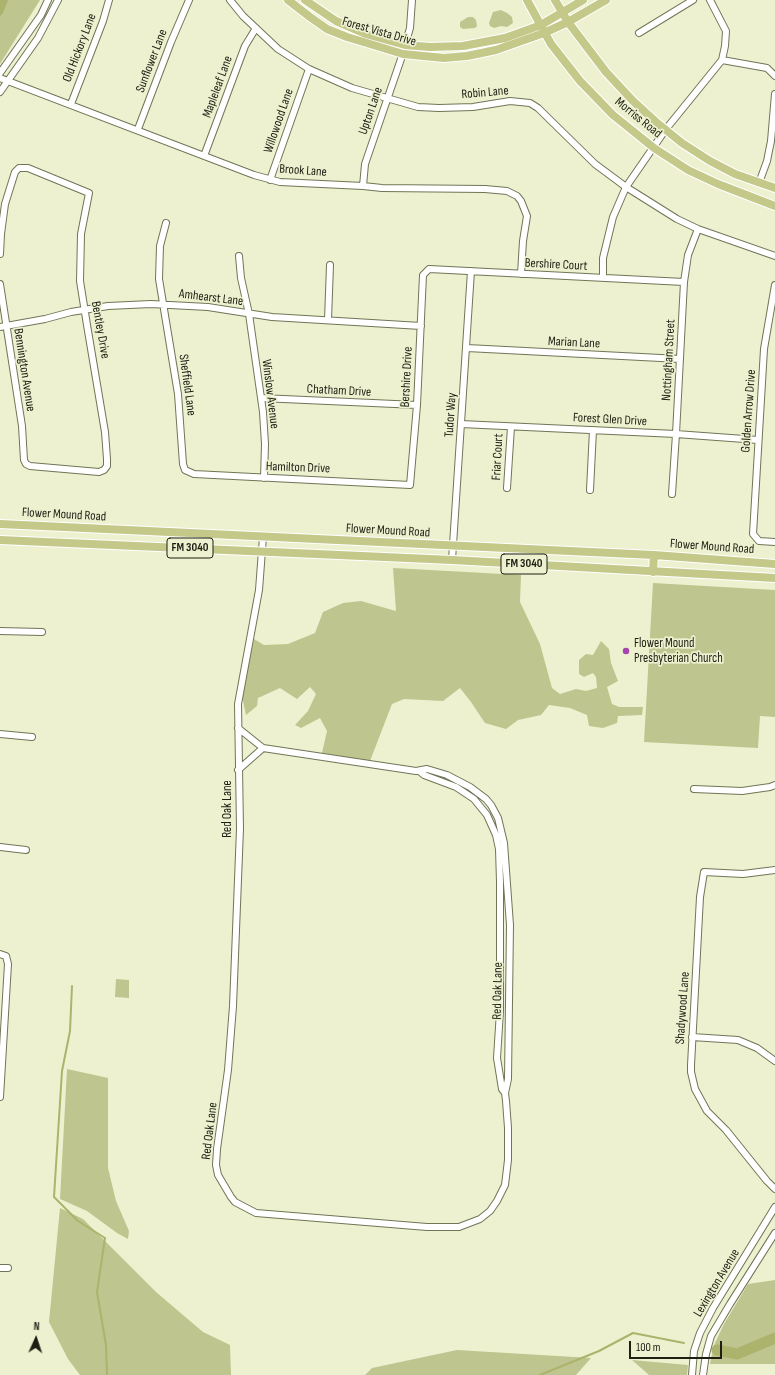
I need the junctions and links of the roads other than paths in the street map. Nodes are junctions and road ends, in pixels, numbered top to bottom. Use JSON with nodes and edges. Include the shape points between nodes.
{"nodes":[{"id":1,"x":48,"y":0,"type":"edge"},
{"id":2,"x":58,"y":0,"type":"edge"},
{"id":3,"x":109,"y":0,"type":"edge"},
{"id":4,"x":189,"y":0,"type":"edge"},
{"id":5,"x":230,"y":0,"type":"edge"},
{"id":6,"x":288,"y":0,"type":"edge"},
{"id":7,"x":305,"y":0,"type":"edge"},
{"id":8,"x":412,"y":0,"type":"edge"},
{"id":9,"x":527,"y":0,"type":"edge"},
{"id":10,"x":555,"y":0,"type":"edge"},
{"id":11,"x":583,"y":0,"type":"edge"},
{"id":12,"x":606,"y":0,"type":"edge"},
{"id":13,"x":693,"y":0,"type":"edge"},
{"id":14,"x":710,"y":0,"type":"edge"},
{"id":15,"x":562,"y":13,"type":"junction"},
{"id":16,"x":568,"y":22,"type":"junction"},
{"id":17,"x":256,"y":28,"type":"junction"},
{"id":18,"x":542,"y":29,"type":"junction"},
{"id":19,"x":639,"y":33,"type":"dead end"},
{"id":20,"x":405,"y":45,"type":"junction"},
{"id":21,"x":403,"y":54,"type":"junction"},
{"id":22,"x":722,"y":60,"type":"junction"},
{"id":23,"x":308,"y":69,"type":"junction"},
{"id":24,"x":0,"y":73,"type":"edge"},
{"id":25,"x":775,"y":76,"type":"edge"},
{"id":26,"x":0,"y":78,"type":"edge"},
{"id":27,"x":6,"y":81,"type":"junction"},
{"id":28,"x":0,"y":92,"type":"edge"},
{"id":29,"x":775,"y":94,"type":"edge"},
{"id":30,"x":387,"y":99,"type":"junction"},
{"id":31,"x":71,"y":104,"type":"junction"},
{"id":32,"x":666,"y":129,"type":"junction"},
{"id":33,"x":138,"y":130,"type":"junction"},
{"id":34,"x":654,"y":148,"type":"junction"},
{"id":35,"x":204,"y":156,"type":"junction"},
{"id":36,"x":270,"y":180,"type":"junction"},
{"id":37,"x":759,"y":183,"type":"junction"},
{"id":38,"x":363,"y":186,"type":"junction"},
{"id":39,"x":626,"y":187,"type":"junction"},
{"id":40,"x":775,"y":188,"type":"edge"},
{"id":41,"x":775,"y":206,"type":"edge"},
{"id":42,"x":166,"y":223,"type":"dead end"},
{"id":43,"x":698,"y":228,"type":"junction"},
{"id":44,"x":0,"y":254,"type":"edge"},
{"id":45,"x":239,"y":256,"type":"dead end"},
{"id":46,"x":775,"y":256,"type":"edge"},
{"id":47,"x":330,"y":265,"type":"dead end"},
{"id":48,"x":427,"y":271,"type":"joint"},
{"id":49,"x":471,"y":271,"type":"junction"},
{"id":50,"x":521,"y":274,"type":"junction"},
{"id":51,"x":603,"y":278,"type":"junction"},
{"id":52,"x":684,"y":282,"type":"junction"},
{"id":53,"x":0,"y":284,"type":"edge"},
{"id":54,"x":775,"y":285,"type":"edge"},
{"id":55,"x":163,"y":304,"type":"junction"},
{"id":56,"x":84,"y":310,"type":"junction"},
{"id":57,"x":248,"y":314,"type":"junction"},
{"id":58,"x":328,"y":320,"type":"junction"},
{"id":59,"x":421,"y":326,"type":"junction"},
{"id":60,"x":3,"y":327,"type":"edge"},
{"id":61,"x":467,"y":348,"type":"junction"},
{"id":62,"x":680,"y":359,"type":"junction"},
{"id":63,"x":261,"y":398,"type":"junction"},
{"id":64,"x":417,"y":405,"type":"junction"},
{"id":65,"x":461,"y":424,"type":"junction"},
{"id":66,"x":511,"y":427,"type":"junction"},
{"id":67,"x":593,"y":430,"type":"junction"},
{"id":68,"x":676,"y":434,"type":"junction"},
{"id":69,"x":758,"y":440,"type":"junction"},
{"id":70,"x":24,"y":460,"type":"joint"},
{"id":71,"x":186,"y":470,"type":"joint"},
{"id":72,"x":264,"y":478,"type":"junction"},
{"id":73,"x":410,"y":485,"type":"joint"},
{"id":74,"x":507,"y":488,"type":"dead end"},
{"id":75,"x":590,"y":490,"type":"dead end"},
{"id":76,"x":672,"y":494,"type":"dead end"},
{"id":77,"x":0,"y":524,"type":"edge"},
{"id":78,"x":263,"y":537,"type":"junction"},
{"id":79,"x":0,"y":540,"type":"edge"},
{"id":80,"x":775,"y":542,"type":"edge"},
{"id":81,"x":454,"y":546,"type":"junction"},
{"id":82,"x":262,"y":552,"type":"junction"},
{"id":83,"x":654,"y":555,"type":"junction"},
{"id":84,"x":452,"y":560,"type":"junction"},
{"id":85,"x":775,"y":564,"type":"edge"},
{"id":86,"x":653,"y":572,"type":"junction"},
{"id":87,"x":775,"y":578,"type":"edge"},
{"id":88,"x":0,"y":631,"type":"edge"},
{"id":89,"x":42,"y":632,"type":"dead end"},
{"id":90,"x":238,"y":728,"type":"junction"},
{"id":91,"x":0,"y":734,"type":"edge"},
{"id":92,"x":32,"y":736,"type":"dead end"},
{"id":93,"x":263,"y":748,"type":"junction"},
{"id":94,"x":238,"y":770,"type":"junction"},
{"id":95,"x":420,"y":771,"type":"junction"},
{"id":96,"x":775,"y":785,"type":"edge"},
{"id":97,"x":694,"y":789,"type":"dead end"},
{"id":98,"x":0,"y":847,"type":"edge"},
{"id":99,"x":26,"y":850,"type":"dead end"},
{"id":100,"x":775,"y":870,"type":"edge"},
{"id":101,"x":3,"y":955,"type":"edge"},
{"id":102,"x":692,"y":1037,"type":"junction"},
{"id":103,"x":775,"y":1061,"type":"edge"},
{"id":104,"x":1,"y":1069,"type":"edge"},
{"id":105,"x":505,"y":1093,"type":"junction"},
{"id":106,"x":0,"y":1096,"type":"edge"},
{"id":107,"x":775,"y":1189,"type":"edge"},
{"id":108,"x":775,"y":1207,"type":"edge"},
{"id":109,"x":775,"y":1233,"type":"edge"},
{"id":110,"x":0,"y":1268,"type":"edge"},
{"id":111,"x":8,"y":1268,"type":"dead end"},
{"id":112,"x":692,"y":1375,"type":"edge"},
{"id":113,"x":703,"y":1375,"type":"edge"}],
"edges":[{"from":1,"to":24,"type":"street","via":[[41,15]]},
{"from":2,"to":27,"type":"street","via":[[41,32]]},
{"from":3,"to":31,"type":"street","name":"Old Hickory Lane"},
{"from":4,"to":33,"type":"street","name":"Sunflower Lane"},
{"from":5,"to":17,"type":"street","name":"Robin Lane"},
{"from":6,"to":21,"type":"main road","name":"Forest Vista Drive","via":[[327,29]]},
{"from":7,"to":20,"type":"main road","name":"Forest Vista Drive","via":[[336,21],[366,34]]},
{"from":8,"to":20,"type":"street","name":"Upton Lane","via":[[410,28]]},
{"from":9,"to":18,"type":"main road","name":"Morriss Road"},
{"from":10,"to":15,"type":"main road","name":"Morriss Road"},
{"from":11,"to":15,"type":"main road","name":"Forest Vista Drive"},
{"from":12,"to":16,"type":"main road","name":"Forest Vista Drive"},
{"from":13,"to":19,"type":"street"},
{"from":14,"to":22,"type":"street","via":[[726,31]]},
{"from":15,"to":16,"type":"main road","name":"Morriss Road"},
{"from":15,"to":18,"type":"main road","name":"Forest Vista Drive"},
{"from":16,"to":18,"type":"main road","name":"Forest Vista Drive"},
{"from":16,"to":32,"type":"main road","name":"Morriss Road","via":[[622,90]]},
{"from":17,"to":23,"type":"street","name":"Robin Lane","via":[[278,49]]},
{"from":17,"to":35,"type":"street","name":"Mapleleaf Lane","via":[[245,46]]},
{"from":18,"to":20,"type":"main road","name":"Forest Vista Drive","via":[[464,46]]},
{"from":18,"to":21,"type":"main road","name":"Forest Vista Drive","via":[[496,50],[467,56],[444,58]]},
{"from":18,"to":34,"type":"main road","name":"Morriss Road","via":[[580,81],[613,115]]},
{"from":20,"to":21,"type":"street","name":"Upton Lane"},
{"from":21,"to":30,"type":"street","name":"Upton Lane"},
{"from":22,"to":25,"type":"street","via":[[767,68]]},
{"from":22,"to":32,"type":"street"},
{"from":23,"to":30,"type":"street","name":"Robin Lane","via":[[352,88]]},
{"from":23,"to":36,"type":"street","name":"Willowood Lane"},
{"from":26,"to":27,"type":"street","name":"Brook Lane"},
{"from":27,"to":28,"type":"street"},
{"from":27,"to":31,"type":"street","name":"Brook Lane"},
{"from":29,"to":37,"type":"street","via":[[772,141]]},
{"from":30,"to":38,"type":"street","name":"Upton Lane","via":[[365,164]]},
{"from":30,"to":39,"type":"street","name":"Robin Lane","via":[[418,107],[439,108],[473,107],[510,101],[530,103],[595,164]]},
{"from":31,"to":33,"type":"street","name":"Brook Lane"},
{"from":32,"to":34,"type":"street"},
{"from":32,"to":37,"type":"main road","name":"Morriss Road","via":[[710,161]]},
{"from":33,"to":35,"type":"street","name":"Brook Lane"},
{"from":34,"to":39,"type":"street"},
{"from":34,"to":41,"type":"main road","name":"Morriss Road","via":[[688,170]]},
{"from":35,"to":36,"type":"street","name":"Brook Lane"},
{"from":36,"to":38,"type":"street","name":"Brook Lane"},
{"from":37,"to":40,"type":"main road","name":"Morriss Road"},
{"from":38,"to":50,"type":"street","name":"Brook Lane","via":[[486,188],[514,194],[521,201],[528,216]]},
{"from":39,"to":43,"type":"street","name":"Robin Lane","via":[[677,219]]},
{"from":39,"to":51,"type":"street","via":[[611,224],[603,258]]},
{"from":42,"to":55,"type":"street","name":"Sheffield Lane","via":[[159,254]]},
{"from":43,"to":46,"type":"street","name":"Robin Lane"},
{"from":43,"to":52,"type":"street","name":"Nottingham Street","via":[[688,255]]},
{"from":44,"to":56,"type":"street","name":"Bentley Drive","via":[[5,204],[15,172],[19,168],[28,168],[89,193],[81,234],[80,281]]},
{"from":45,"to":57,"type":"street","name":"Winslow Avenue"},
{"from":47,"to":58,"type":"street"},
{"from":48,"to":49,"type":"street","name":"Bershire Court"},
{"from":48,"to":59,"type":"street","name":"Bershire Drive","via":[[423,275]]},
{"from":49,"to":50,"type":"street","name":"Bershire Court"},
{"from":49,"to":61,"type":"street","name":"Tudor Way"},
{"from":50,"to":51,"type":"street","name":"Bershire Court"},
{"from":51,"to":52,"type":"street","name":"Bershire Court"},
{"from":52,"to":62,"type":"street","name":"Nottingham Street"},
{"from":53,"to":60,"type":"street","name":"Bennington Avenue"},
{"from":54,"to":69,"type":"street","name":"Golden Arrow Drive","via":[[764,349]]},
{"from":55,"to":56,"type":"street","name":"Amhearst Lane","via":[[108,306]]},
{"from":55,"to":57,"type":"street","name":"Amhearst Lane","via":[[208,307]]},
{"from":55,"to":71,"type":"street","name":"Sheffield Lane","via":[[178,394],[183,464]]},
{"from":56,"to":60,"type":"street","name":"Amhearst Lane"},
{"from":56,"to":70,"type":"street","name":"Bentley Drive","via":[[105,432],[107,466],[99,472],[30,466]]},
{"from":57,"to":58,"type":"street","name":"Amhearst Lane"},
{"from":57,"to":63,"type":"street","name":"Winslow Avenue"},
{"from":58,"to":59,"type":"street","name":"Amhearst Lane"},
{"from":59,"to":64,"type":"street","name":"Bershire Drive"},
{"from":60,"to":70,"type":"street","name":"Bennington Avenue","via":[[22,426]]},
{"from":61,"to":62,"type":"street","name":"Marian Lane"},
{"from":61,"to":65,"type":"street","name":"Tudor Way"},
{"from":62,"to":68,"type":"street","name":"Nottingham Street"},
{"from":63,"to":64,"type":"street","name":"Chatham Drive"},
{"from":63,"to":72,"type":"street","name":"Winslow Avenue","via":[[265,444]]},
{"from":64,"to":73,"type":"street","name":"Bershire Drive"},
{"from":65,"to":66,"type":"street","name":"Forest Glen Drive"},
{"from":65,"to":81,"type":"street","name":"Tudor Way"},
{"from":66,"to":67,"type":"street","name":"Forest Glen Drive"},
{"from":66,"to":74,"type":"street","name":"Friar Court"},
{"from":67,"to":68,"type":"street","name":"Forest Glen Drive"},
{"from":67,"to":75,"type":"street"},
{"from":68,"to":69,"type":"street","name":"Forest Glen Drive"},
{"from":68,"to":76,"type":"street","name":"Nottingham Street"},
{"from":69,"to":80,"type":"street","name":"Golden Arrow Drive","via":[[753,534],[759,541]]},
{"from":71,"to":72,"type":"street","name":"Hamilton Drive","via":[[194,474]]},
{"from":72,"to":73,"type":"street","name":"Hamilton Drive"},
{"from":77,"to":78,"type":"main road","name":"Flower Mound Road","number":"FM 3040"},
{"from":78,"to":81,"type":"main road","name":"Flower Mound Road","number":"FM 3040"},
{"from":78,"to":82,"type":"street","name":"Red Oak Lane"},
{"from":79,"to":82,"type":"main road","name":"Flower Mound Road","number":"FM 3040"},
{"from":81,"to":83,"type":"main road","name":"Flower Mound Road","number":"FM 3040"},
{"from":81,"to":84,"type":"street","name":"Tudor Way"},
{"from":82,"to":84,"type":"main road","name":"Flower Mound Road","number":"FM 3040"},
{"from":82,"to":90,"type":"street","name":"Red Oak Lane","via":[[256,604],[238,704]]},
{"from":83,"to":85,"type":"main road","name":"Flower Mound Road","number":"FM 3040"},
{"from":83,"to":86,"type":"main road"},
{"from":84,"to":86,"type":"main road","name":"Flower Mound Road","number":"FM 3040"},
{"from":86,"to":87,"type":"main road","name":"Flower Mound Road","number":"FM 3040"},
{"from":88,"to":89,"type":"street"},
{"from":90,"to":93,"type":"street"},
{"from":90,"to":94,"type":"street","name":"Red Oak Lane"},
{"from":91,"to":92,"type":"street"},
{"from":93,"to":94,"type":"street","name":"Red Oak Lane"},
{"from":93,"to":95,"type":"street","name":"Red Oak Lane"},
{"from":94,"to":105,"type":"street","name":"Red Oak Lane","via":[[240,829],[233,1006],[216,1165],[218,1175],[235,1202],[256,1213],[267,1215],[427,1227],[464,1226],[480,1219],[492,1209],[505,1185],[508,1128]]},
{"from":95,"to":105,"type":"street","name":"Red Oak Lane","via":[[456,787],[474,799],[487,815],[496,835],[500,882],[500,1011],[497,1058],[502,1089]]},
{"from":95,"to":105,"type":"street","name":"Red Oak Lane","via":[[427,769],[447,775],[470,787],[491,804],[500,826],[510,925],[508,1079]]},
{"from":96,"to":97,"type":"street","via":[[742,791]]},
{"from":98,"to":99,"type":"street"},
{"from":100,"to":102,"type":"street","name":"Shadywood Lane","via":[[743,874],[704,872],[700,897]]},
{"from":101,"to":104,"type":"street","via":[[8,964]]},
{"from":102,"to":103,"type":"street","via":[[738,1040],[757,1048]]},
{"from":102,"to":107,"type":"street","name":"Shadywood Lane","via":[[691,1072],[699,1097]]},
{"from":104,"to":106,"type":"street"},
{"from":108,"to":112,"type":"street","name":"Lexington Avenue","via":[[700,1333],[694,1351]]},
{"from":109,"to":113,"type":"street","name":"Lexington Avenue","via":[[711,1336]]},
{"from":110,"to":111,"type":"street"}]}
